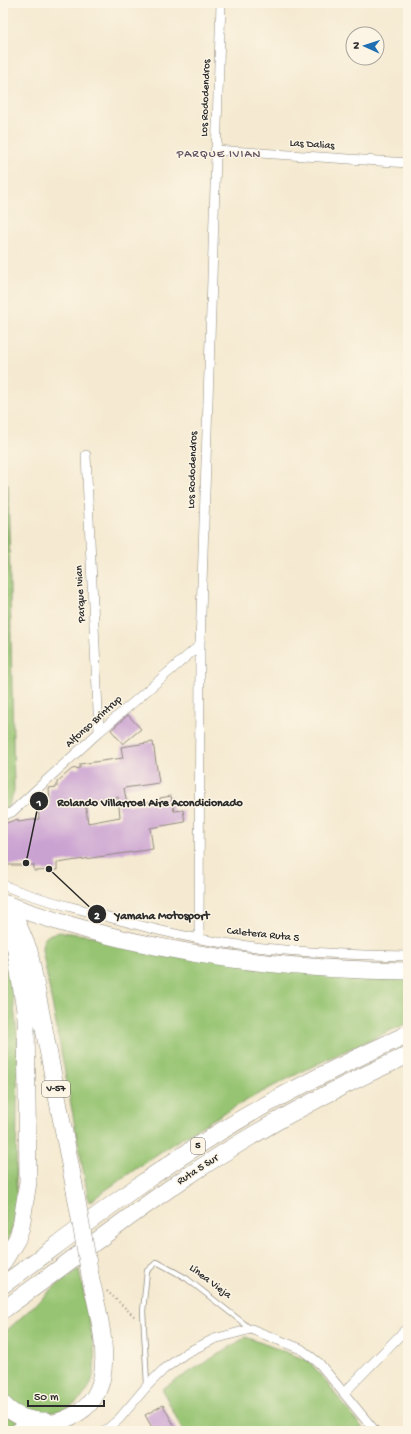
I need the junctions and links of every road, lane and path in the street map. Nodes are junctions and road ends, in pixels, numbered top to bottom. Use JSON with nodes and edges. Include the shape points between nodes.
{"nodes":[{"id":1,"x":221,"y":3,"type":"edge"},
{"id":2,"x":215,"y":150,"type":"junction"},
{"id":3,"x":408,"y":163,"type":"edge"},
{"id":4,"x":86,"y":455,"type":"dead end"},
{"id":5,"x":200,"y":645,"type":"junction"},
{"id":6,"x":99,"y":732,"type":"junction"},
{"id":7,"x":3,"y":816,"type":"edge"},
{"id":8,"x":3,"y":885,"type":"edge"},
{"id":9,"x":3,"y":902,"type":"edge"},
{"id":10,"x":3,"y":907,"type":"edge"},
{"id":11,"x":3,"y":927,"type":"edge"},
{"id":12,"x":199,"y":939,"type":"junction"},
{"id":13,"x":16,"y":953,"type":"junction"},
{"id":14,"x":408,"y":956,"type":"edge"},
{"id":15,"x":408,"y":972,"type":"edge"},
{"id":16,"x":38,"y":988,"type":"junction"},
{"id":17,"x":408,"y":1034,"type":"edge"},
{"id":18,"x":408,"y":1055,"type":"edge"},
{"id":19,"x":3,"y":1262,"type":"edge"},
{"id":20,"x":3,"y":1285,"type":"edge"},
{"id":21,"x":106,"y":1290,"type":"dead end"},
{"id":22,"x":26,"y":1294,"type":"junction"},
{"id":23,"x":3,"y":1310,"type":"edge"},
{"id":24,"x":3,"y":1320,"type":"edge"},
{"id":25,"x":144,"y":1326,"type":"junction"},
{"id":26,"x":408,"y":1327,"type":"edge"},
{"id":27,"x":251,"y":1329,"type":"junction"},
{"id":28,"x":147,"y":1386,"type":"junction"},
{"id":29,"x":344,"y":1393,"type":"junction"},
{"id":30,"x":3,"y":1404,"type":"edge"},
{"id":31,"x":62,"y":1420,"type":"junction"},
{"id":32,"x":19,"y":1431,"type":"edge"},
{"id":33,"x":104,"y":1431,"type":"edge"},
{"id":34,"x":375,"y":1431,"type":"edge"}],
"edges":[{"from":1,"to":2,"type":"street","name":"Los Rododendros"},
{"from":2,"to":3,"type":"street","name":"Las Dalias"},
{"from":2,"to":5,"type":"street","name":"Los Rododendros"},
{"from":4,"to":6,"type":"street","name":"Parque Ivian"},
{"from":5,"to":6,"type":"street","name":"Alfonso Brintrup"},
{"from":5,"to":12,"type":"street","name":"Los Rododendros"},
{"from":6,"to":7,"type":"street","name":"Alfonso Brintrup","via":[[12,812]]},
{"from":8,"to":12,"type":"street","name":"Caletera Ruta 5","via":[[96,914]]},
{"from":9,"to":15,"type":"highway","via":[[95,932],[177,951],[304,967]]},
{"from":10,"to":16,"type":"highway","number":"V-57","via":[[16,920],[29,951]]},
{"from":11,"to":13,"type":"main road","number":"V-57"},
{"from":12,"to":14,"type":"street","name":"Caletera Ruta 5","via":[[310,952]]},
{"from":13,"to":16,"type":"highway","number":"V-57"},
{"from":13,"to":19,"type":"highway","via":[[26,1016],[28,1182],[21,1227]]},
{"from":16,"to":31,"type":"highway","number":"V-57","bridge":true,"via":[[104,1349],[101,1382],[91,1402],[78,1413]]},
{"from":17,"to":20,"type":"highway","name":"Ruta 5 Sur","number":"5","via":[[316,1077],[217,1133],[138,1186]]},
{"from":18,"to":22,"type":"highway","name":"Ruta 5 Sur","number":"5","via":[[283,1118],[214,1159]]},
{"from":21,"to":25,"type":"path"},
{"from":22,"to":23,"type":"highway","name":"Ruta 5 Sur","number":"5"},
{"from":22,"to":24,"type":"highway"},
{"from":25,"to":27,"type":"lane","name":"Línea Vieja","via":[[147,1271],[157,1262],[186,1278]]},
{"from":25,"to":28,"type":"lane","name":"Línea Vieja"},
{"from":26,"to":29,"type":"street"},
{"from":27,"to":28,"type":"street","via":[[214,1339],[186,1353]]},
{"from":27,"to":29,"type":"street","via":[[310,1355]]},
{"from":28,"to":33,"type":"street","via":[[119,1419]]},
{"from":29,"to":34,"type":"street"},
{"from":30,"to":31,"type":"highway","via":[[17,1415],[32,1420]]},
{"from":31,"to":32,"type":"highway"}]}
